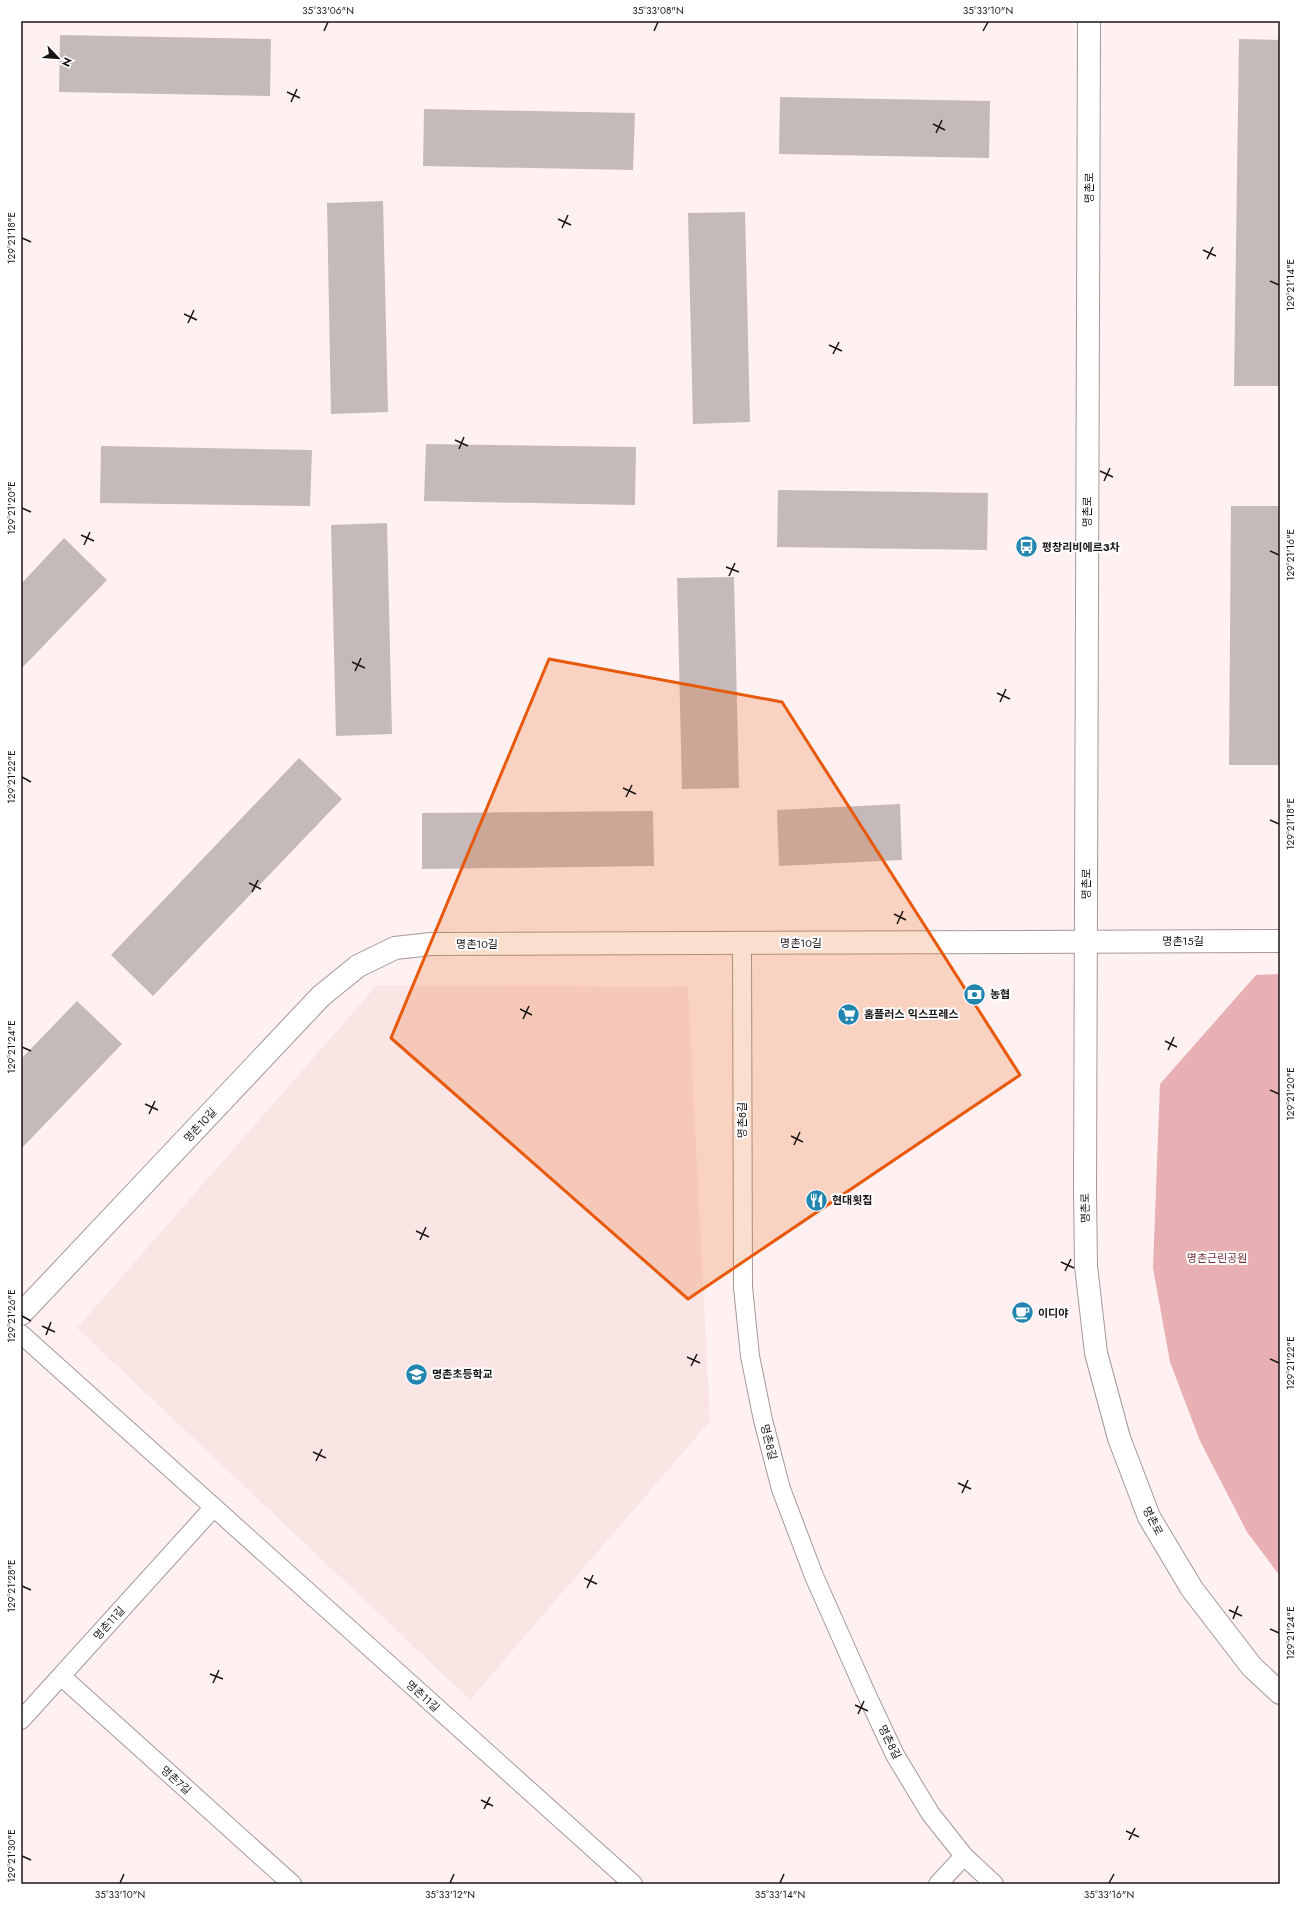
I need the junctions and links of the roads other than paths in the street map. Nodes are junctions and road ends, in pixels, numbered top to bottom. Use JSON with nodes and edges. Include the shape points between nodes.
{"nodes":[{"id":1,"x":1089,"y":21,"type":"edge"},
{"id":2,"x":1280,"y":941,"type":"edge"},
{"id":3,"x":1086,"y":942,"type":"junction"},
{"id":4,"x":742,"y":943,"type":"junction"},
{"id":5,"x":21,"y":1314,"type":"edge"},
{"id":6,"x":21,"y":1334,"type":"edge"},
{"id":7,"x":214,"y":1507,"type":"junction"},
{"id":8,"x":61,"y":1676,"type":"junction"},
{"id":9,"x":1280,"y":1693,"type":"edge"},
{"id":10,"x":21,"y":1720,"type":"edge"},
{"id":11,"x":964,"y":1856,"type":"junction"},
{"id":12,"x":292,"y":1884,"type":"edge"},
{"id":13,"x":632,"y":1884,"type":"edge"},
{"id":14,"x":938,"y":1884,"type":"edge"},
{"id":15,"x":994,"y":1884,"type":"edge"}],
"edges":[{"from":1,"to":3,"type":"street","name":"명촌로"},
{"from":2,"to":3,"type":"street","name":"명촌15길"},
{"from":3,"to":4,"type":"street","name":"명촌10길"},
{"from":3,"to":9,"type":"street","name":"명촌로","via":[[1086,1266],[1096,1352],[1119,1438],[1149,1517],[1192,1589],[1252,1666]]},
{"from":4,"to":5,"type":"street","name":"명촌10길","via":[[431,944],[394,948],[358,966],[321,996]]},
{"from":4,"to":11,"type":"lane","name":"명촌8길","via":[[743,1287],[750,1356],[763,1420],[781,1489],[814,1576],[865,1691],[895,1755],[926,1806]]},
{"from":6,"to":7,"type":"lane","name":"명촌11길"},
{"from":7,"to":8,"type":"lane","name":"명촌11길"},
{"from":7,"to":13,"type":"lane","name":"명촌11길"},
{"from":8,"to":10,"type":"lane","name":"명촌11길"},
{"from":8,"to":12,"type":"lane","name":"명촌7길"},
{"from":11,"to":14,"type":"lane"},
{"from":11,"to":15,"type":"lane","name":"명촌8길"}]}
